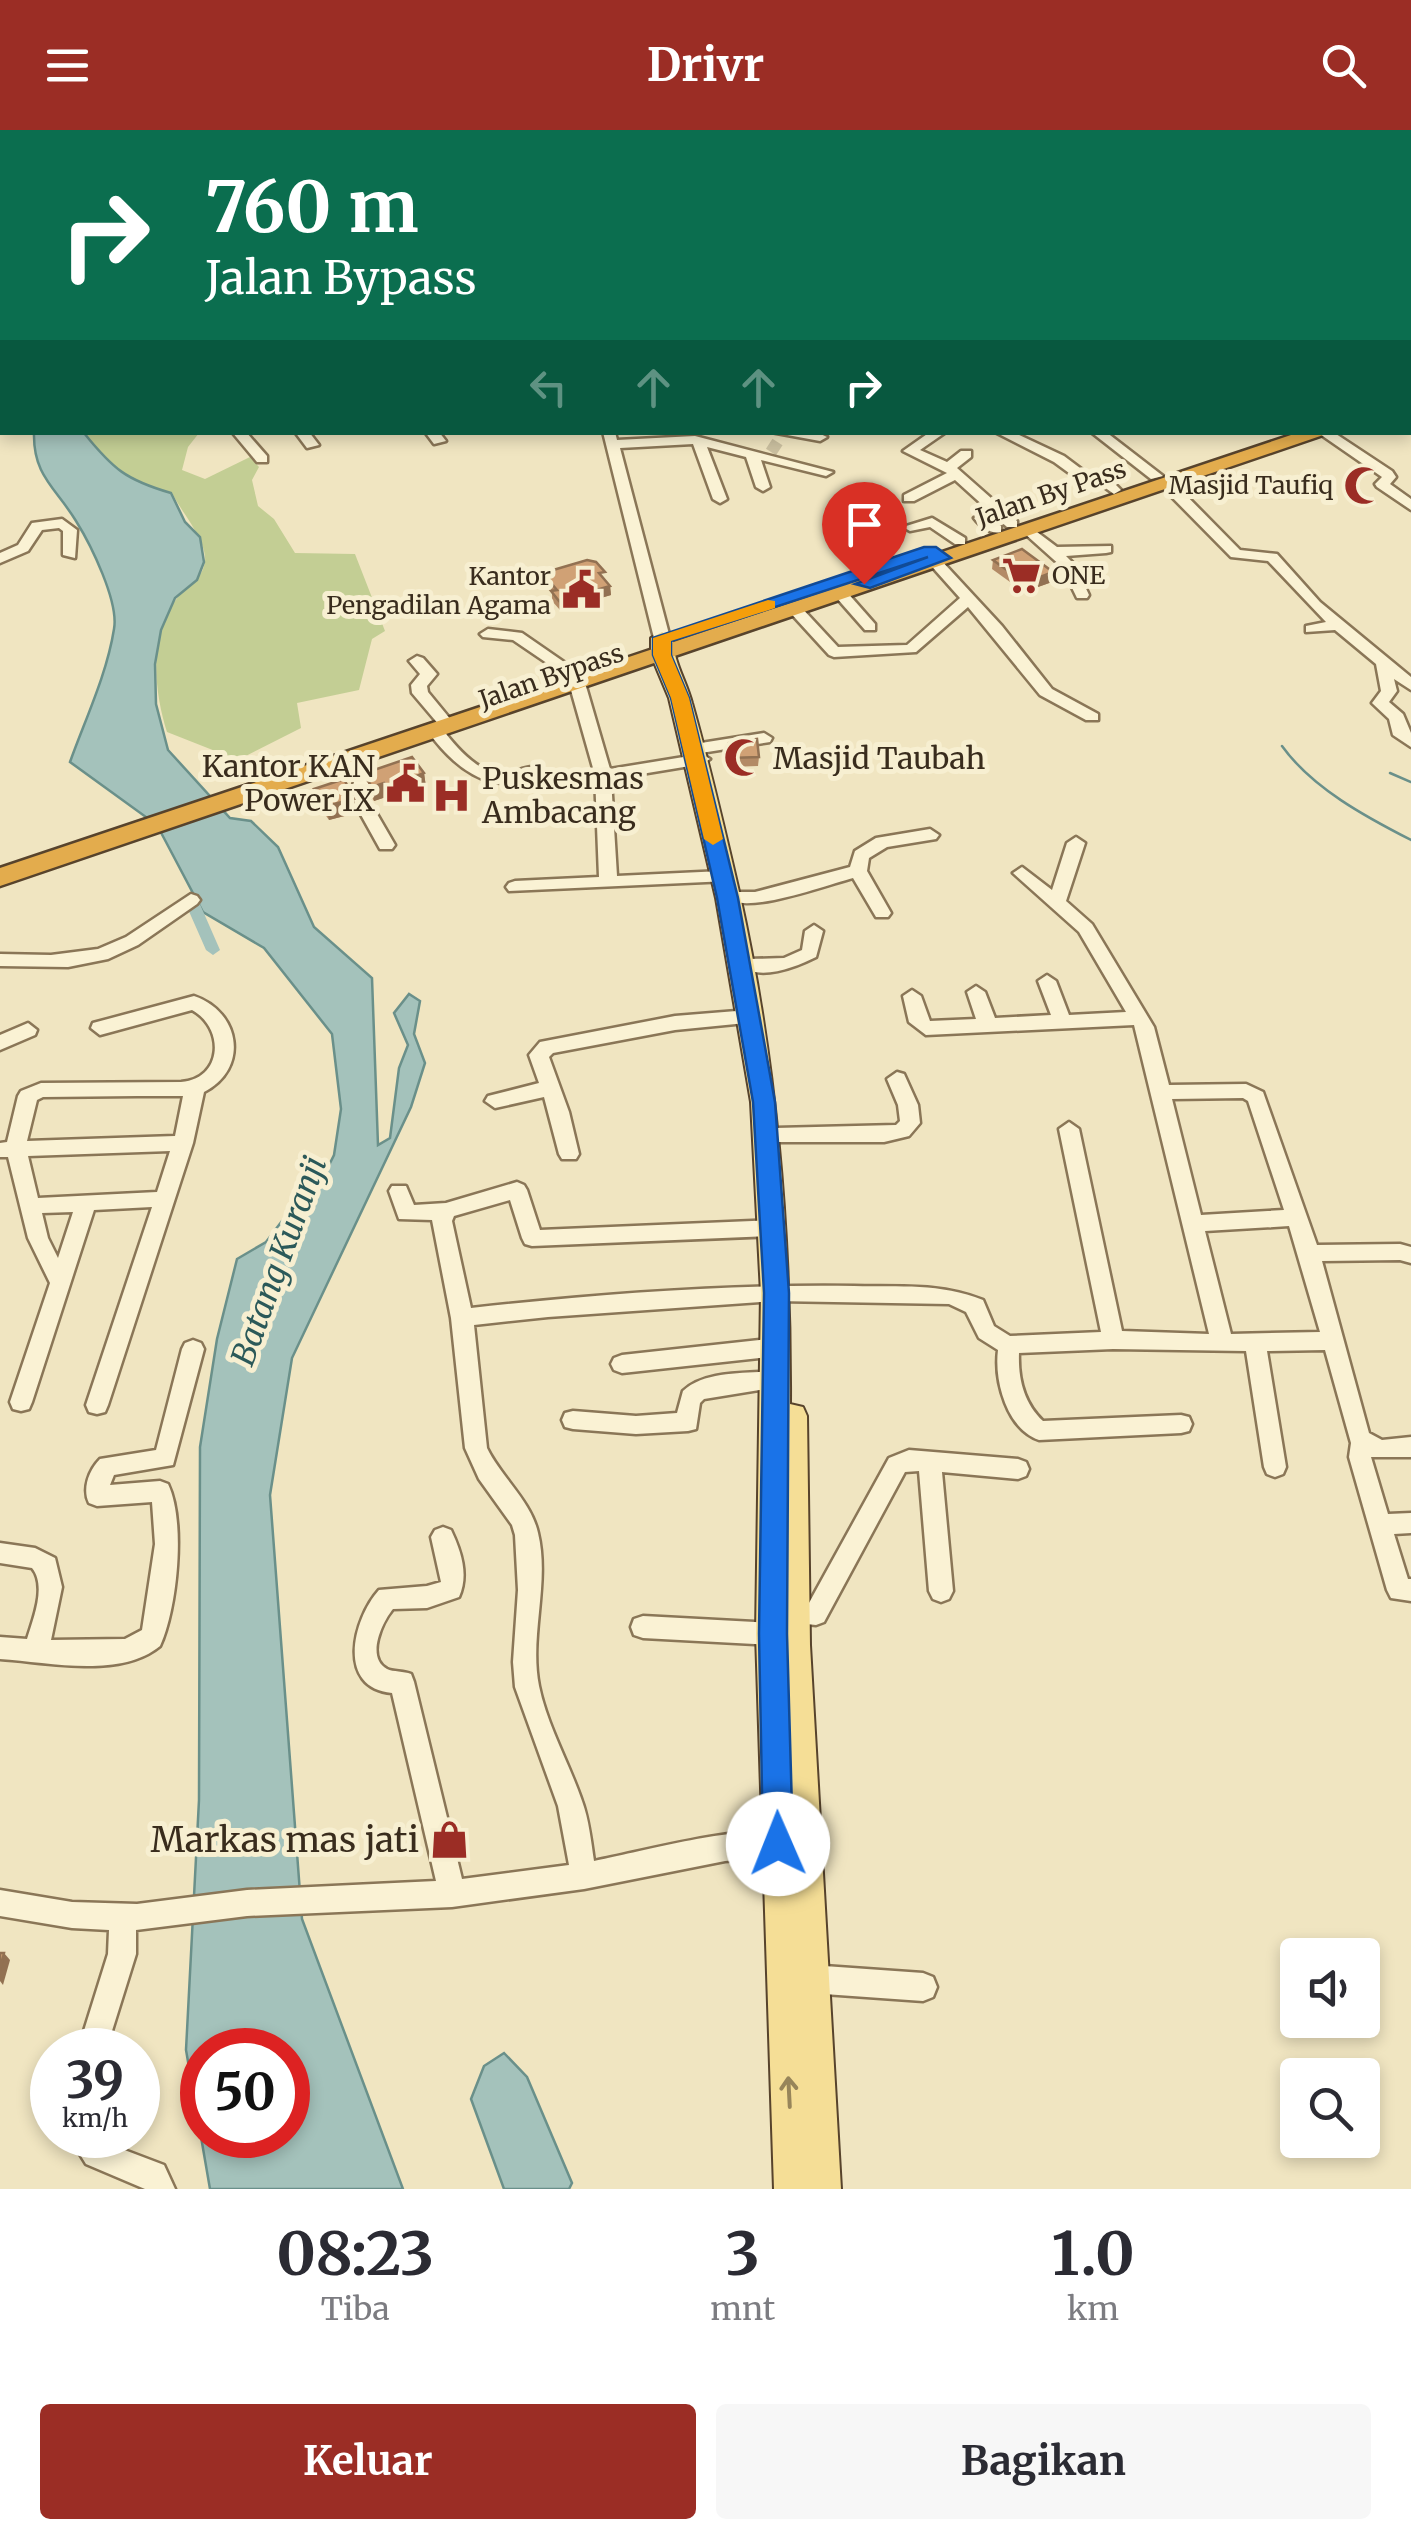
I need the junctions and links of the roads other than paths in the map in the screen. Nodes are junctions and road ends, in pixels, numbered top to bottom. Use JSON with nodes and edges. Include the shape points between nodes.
{"nodes":[{"id":1,"x":241,"y":435,"type":"edge"},
{"id":2,"x":303,"y":435,"type":"edge"},
{"id":3,"x":780,"y":435,"type":"edge"},
{"id":4,"x":935,"y":435,"type":"edge"},
{"id":5,"x":1008,"y":435,"type":"edge"},
{"id":6,"x":1101,"y":435,"type":"edge"},
{"id":7,"x":1278,"y":435,"type":"edge"},
{"id":8,"x":1312,"y":435,"type":"edge"},
{"id":9,"x":1327,"y":435,"type":"edge"},
{"id":10,"x":610,"y":438,"type":"edge"},
{"id":11,"x":695,"y":438,"type":"edge"},
{"id":12,"x":820,"y":438,"type":"dead end"},
{"id":13,"x":312,"y":445,"type":"dead end"},
{"id":14,"x":966,"y":454,"type":"dead end"},
{"id":15,"x":762,"y":455,"type":"junction"},
{"id":16,"x":262,"y":459,"type":"dead end"},
{"id":17,"x":1192,"y":470,"type":"junction"},
{"id":18,"x":953,"y":471,"type":"junction"},
{"id":19,"x":826,"y":472,"type":"dead end"},
{"id":20,"x":1161,"y":480,"type":"junction"},
{"id":21,"x":763,"y":487,"type":"dead end"},
{"id":22,"x":1114,"y":490,"type":"junction"},
{"id":23,"x":909,"y":498,"type":"dead end"},
{"id":24,"x":720,"y":499,"type":"dead end"},
{"id":25,"x":1411,"y":506,"type":"edge"},
{"id":26,"x":1004,"y":525,"type":"junction"},
{"id":27,"x":910,"y":528,"type":"dead end"},
{"id":28,"x":960,"y":541,"type":"junction"},
{"id":29,"x":1106,"y":549,"type":"dead end"},
{"id":30,"x":1055,"y":552,"type":"junction"},
{"id":31,"x":70,"y":555,"type":"dead end"},
{"id":32,"x":936,"y":557,"type":"junction"},
{"id":33,"x":0,"y":559,"type":"edge"},
{"id":34,"x":840,"y":593,"type":"junction"},
{"id":35,"x":1082,"y":594,"type":"dead end"},
{"id":36,"x":969,"y":598,"type":"junction"},
{"id":37,"x":794,"y":608,"type":"junction"},
{"id":38,"x":1337,"y":625,"type":"junction"},
{"id":39,"x":870,"y":627,"type":"dead end"},
{"id":40,"x":1311,"y":629,"type":"dead end"},
{"id":41,"x":488,"y":634,"type":"dead end"},
{"id":42,"x":667,"y":647,"type":"junction"},
{"id":43,"x":417,"y":661,"type":"dead end"},
{"id":44,"x":1382,"y":662,"type":"junction"},
{"id":45,"x":573,"y":677,"type":"junction"},
{"id":46,"x":1411,"y":685,"type":"edge"},
{"id":47,"x":1092,"y":717,"type":"dead end"},
{"id":48,"x":440,"y":723,"type":"junction"},
{"id":49,"x":764,"y":738,"type":"dead end"},
{"id":50,"x":1411,"y":742,"type":"edge"},
{"id":51,"x":344,"y":755,"type":"junction"},
{"id":52,"x":699,"y":756,"type":"junction"},
{"id":53,"x":528,"y":770,"type":"dead end"},
{"id":54,"x":603,"y":775,"type":"junction"},
{"id":55,"x":104,"y":832,"type":"junction"},
{"id":56,"x":930,"y":835,"type":"dead end"},
{"id":57,"x":1076,"y":843,"type":"dead end"},
{"id":58,"x":386,"y":846,"type":"dead end"},
{"id":59,"x":0,"y":858,"type":"edge"},
{"id":60,"x":858,"y":871,"type":"junction"},
{"id":61,"x":1022,"y":873,"type":"dead end"},
{"id":62,"x":0,"y":877,"type":"edge"},
{"id":63,"x":608,"y":880,"type":"junction"},
{"id":64,"x":516,"y":888,"type":"dead end"},
{"id":65,"x":729,"y":888,"type":"junction"},
{"id":66,"x":190,"y":900,"type":"dead end"},
{"id":67,"x":1058,"y":900,"type":"junction"},
{"id":68,"x":882,"y":912,"type":"dead end"},
{"id":69,"x":814,"y":931,"type":"dead end"},
{"id":70,"x":0,"y":960,"type":"edge"},
{"id":71,"x":749,"y":966,"type":"junction"},
{"id":72,"x":1047,"y":982,"type":"dead end"},
{"id":73,"x":976,"y":992,"type":"dead end"},
{"id":74,"x":912,"y":996,"type":"dead end"},
{"id":75,"x":750,"y":1017,"type":"junction"},
{"id":76,"x":1139,"y":1018,"type":"junction"},
{"id":77,"x":1062,"y":1022,"type":"junction"},
{"id":78,"x":988,"y":1025,"type":"junction"},
{"id":79,"x":100,"y":1028,"type":"dead end"},
{"id":80,"x":28,"y":1030,"type":"dead end"},
{"id":81,"x":0,"y":1043,"type":"edge"},
{"id":82,"x":896,"y":1079,"type":"dead end"},
{"id":83,"x":195,"y":1088,"type":"junction"},
{"id":84,"x":550,"y":1088,"type":"junction"},
{"id":85,"x":1163,"y":1092,"type":"junction"},
{"id":86,"x":494,"y":1101,"type":"dead end"},
{"id":87,"x":1069,"y":1129,"type":"dead end"},
{"id":88,"x":776,"y":1135,"type":"junction"},
{"id":89,"x":183,"y":1143,"type":"junction"},
{"id":90,"x":8,"y":1149,"type":"edge"},
{"id":91,"x":569,"y":1154,"type":"dead end"},
{"id":92,"x":399,"y":1192,"type":"dead end"},
{"id":93,"x":164,"y":1199,"type":"junction"},
{"id":94,"x":87,"y":1202,"type":"junction"},
{"id":95,"x":30,"y":1206,"type":"junction"},
{"id":96,"x":446,"y":1211,"type":"junction"},
{"id":97,"x":1298,"y":1217,"type":"junction"},
{"id":98,"x":1191,"y":1224,"type":"junction"},
{"id":99,"x":772,"y":1228,"type":"junction"},
{"id":100,"x":1310,"y":1254,"type":"junction"},
{"id":101,"x":1411,"y":1256,"type":"edge"},
{"id":102,"x":59,"y":1281,"type":"junction"},
{"id":103,"x":781,"y":1293,"type":"junction"},
{"id":104,"x":462,"y":1318,"type":"junction"},
{"id":105,"x":1113,"y":1340,"type":"junction"},
{"id":106,"x":1334,"y":1340,"type":"junction"},
{"id":107,"x":1222,"y":1343,"type":"junction"},
{"id":108,"x":1255,"y":1343,"type":"junction"},
{"id":109,"x":1010,"y":1345,"type":"junction"},
{"id":110,"x":777,"y":1347,"type":"junction"},
{"id":111,"x":192,"y":1349,"type":"dead end"},
{"id":112,"x":622,"y":1364,"type":"dead end"},
{"id":113,"x":775,"y":1380,"type":"junction"},
{"id":114,"x":22,"y":1402,"type":"dead end"},
{"id":115,"x":97,"y":1405,"type":"dead end"},
{"id":116,"x":573,"y":1420,"type":"dead end"},
{"id":117,"x":1182,"y":1424,"type":"dead end"},
{"id":118,"x":1362,"y":1443,"type":"junction"},
{"id":119,"x":1411,"y":1447,"type":"edge"},
{"id":120,"x":165,"y":1458,"type":"junction"},
{"id":121,"x":930,"y":1461,"type":"junction"},
{"id":122,"x":1275,"y":1467,"type":"dead end"},
{"id":123,"x":1018,"y":1469,"type":"dead end"},
{"id":124,"x":160,"y":1491,"type":"junction"},
{"id":125,"x":1411,"y":1523,"type":"edge"},
{"id":126,"x":1380,"y":1525,"type":"junction"},
{"id":127,"x":443,"y":1537,"type":"dead end"},
{"id":128,"x":0,"y":1552,"type":"edge"},
{"id":129,"x":942,"y":1590,"type":"dead end"},
{"id":130,"x":1411,"y":1590,"type":"edge"},
{"id":131,"x":784,"y":1624,"type":"junction"},
{"id":132,"x":643,"y":1627,"type":"dead end"},
{"id":133,"x":0,"y":1648,"type":"edge"},
{"id":134,"x":36,"y":1650,"type":"junction"},
{"id":135,"x":778,"y":1844,"type":"junction"},
{"id":136,"x":584,"y":1876,"type":"junction"},
{"id":137,"x":452,"y":1894,"type":"junction"},
{"id":138,"x":0,"y":1904,"type":"edge"},
{"id":139,"x":130,"y":1917,"type":"junction"},
{"id":140,"x":923,"y":1987,"type":"dead end"},
{"id":141,"x":802,"y":1993,"type":"junction"},
{"id":142,"x":99,"y":2028,"type":"edge"},
{"id":143,"x":107,"y":2158,"type":"edge"},
{"id":144,"x":160,"y":2189,"type":"edge"},
{"id":145,"x":794,"y":2189,"type":"edge"},
{"id":146,"x":821,"y":2189,"type":"edge"}],
"edges":[{"from":1,"to":16,"type":"street"},
{"from":2,"to":13,"type":"street"},
{"from":3,"to":12,"type":"street"},
{"from":4,"to":18,"type":"street","via":[[910,451]]},
{"from":5,"to":22,"type":"street"},
{"from":6,"to":20,"type":"street"},
{"from":7,"to":17,"type":"highway"},
{"from":8,"to":17,"type":"highway","name":"Jalan By Pass"},
{"from":9,"to":25,"type":"street","via":[[1386,474],[1382,484]]},
{"from":10,"to":11,"type":"street"},
{"from":10,"to":42,"type":"street"},
{"from":11,"to":15,"type":"street"},
{"from":11,"to":24,"type":"street"},
{"from":14,"to":18,"type":"street"},
{"from":15,"to":19,"type":"street"},
{"from":15,"to":21,"type":"street"},
{"from":17,"to":20,"type":"highway","name":"Jalan By Pass"},
{"from":18,"to":23,"type":"street"},
{"from":18,"to":26,"type":"street"},
{"from":20,"to":22,"type":"highway","name":"Jalan Bypass"},
{"from":20,"to":26,"type":"highway","name":"Jalan By Pass"},
{"from":20,"to":38,"type":"street","via":[[1236,554],[1272,557]]},
{"from":22,"to":26,"type":"highway","name":"Jalan Bypass"},
{"from":26,"to":28,"type":"highway","name":"Jalan Bypass"},
{"from":26,"to":30,"type":"street"},
{"from":26,"to":32,"type":"highway","name":"Jalan By Pass"},
{"from":27,"to":28,"type":"street","via":[[934,523]]},
{"from":28,"to":32,"type":"highway","name":"Jalan Bypass"},
{"from":29,"to":30,"type":"street"},
{"from":30,"to":35,"type":"street"},
{"from":31,"to":33,"type":"street","via":[[70,530],[62,523],[38,526],[23,548]]},
{"from":32,"to":34,"type":"highway","name":"Jalan By Pass"},
{"from":32,"to":36,"type":"street"},
{"from":32,"to":42,"type":"highway","name":"Jalan Bypass"},
{"from":34,"to":37,"type":"highway","name":"Jalan By Pass"},
{"from":34,"to":39,"type":"street"},
{"from":36,"to":37,"type":"street","via":[[912,649],[891,651],[836,653]]},
{"from":36,"to":47,"type":"street","via":[[1046,692]]},
{"from":37,"to":42,"type":"highway","name":"Jalan By Pass"},
{"from":38,"to":40,"type":"street"},
{"from":38,"to":44,"type":"street"},
{"from":41,"to":45,"type":"street","via":[[518,636]]},
{"from":42,"to":45,"type":"highway","name":"Jalan By Pass"},
{"from":42,"to":52,"type":"main road"},
{"from":43,"to":48,"type":"street","via":[[429,674],[420,693]]},
{"from":44,"to":46,"type":"street"},
{"from":44,"to":50,"type":"street","via":[[1389,691],[1380,703]]},
{"from":45,"to":48,"type":"highway","name":"Jalan By Pass"},
{"from":45,"to":54,"type":"street"},
{"from":48,"to":51,"type":"highway","name":"Jalan By Pass"},
{"from":48,"to":53,"type":"street","via":[[452,750],[490,777],[510,780]]},
{"from":49,"to":52,"type":"street"},
{"from":51,"to":55,"type":"highway","name":"Jalan By Pass"},
{"from":51,"to":58,"type":"street","via":[[366,768],[358,795]]},
{"from":52,"to":54,"type":"street"},
{"from":52,"to":65,"type":"main road"},
{"from":54,"to":63,"type":"street"},
{"from":55,"to":59,"type":"highway"},
{"from":55,"to":62,"type":"highway"},
{"from":56,"to":60,"type":"street","via":[[873,846],[858,860]]},
{"from":57,"to":67,"type":"street"},
{"from":60,"to":65,"type":"street","via":[[755,898]]},
{"from":60,"to":68,"type":"street"},
{"from":61,"to":67,"type":"street"},
{"from":63,"to":64,"type":"street"},
{"from":63,"to":65,"type":"street"},
{"from":65,"to":71,"type":"main road"},
{"from":65,"to":75,"type":"main road"},
{"from":66,"to":70,"type":"street","via":[[109,952]]},
{"from":67,"to":76,"type":"street","via":[[1086,928]]},
{"from":69,"to":71,"type":"street","via":[[810,954],[802,960]]},
{"from":71,"to":88,"type":"main road"},
{"from":72,"to":77,"type":"street"},
{"from":73,"to":78,"type":"street"},
{"from":74,"to":78,"type":"street","via":[[923,1028]]},
{"from":75,"to":84,"type":"street","via":[[675,1023],[547,1048],[539,1055]]},
{"from":75,"to":99,"type":"main road","via":[[764,1102]]},
{"from":76,"to":77,"type":"street"},
{"from":76,"to":85,"type":"street"},
{"from":77,"to":78,"type":"street"},
{"from":79,"to":83,"type":"street","via":[[185,1004],[204,1006],[222,1035],[226,1063]]},
{"from":80,"to":81,"type":"street"},
{"from":82,"to":88,"type":"street","via":[[910,1115],[902,1131]]},
{"from":83,"to":89,"type":"street"},
{"from":83,"to":90,"type":"street","via":[[36,1091],[28,1096]]},
{"from":84,"to":86,"type":"street"},
{"from":84,"to":91,"type":"street"},
{"from":85,"to":97,"type":"street","via":[[1256,1096]]},
{"from":85,"to":98,"type":"street"},
{"from":87,"to":105,"type":"street"},
{"from":88,"to":103,"type":"main road"},
{"from":89,"to":90,"type":"street"},
{"from":89,"to":93,"type":"street"},
{"from":90,"to":95,"type":"street"},
{"from":92,"to":96,"type":"street","via":[[406,1214]]},
{"from":93,"to":94,"type":"street"},
{"from":93,"to":115,"type":"street"},
{"from":94,"to":95,"type":"street"},
{"from":94,"to":102,"type":"street"},
{"from":95,"to":102,"type":"street"},
{"from":96,"to":99,"type":"street","via":[[517,1190],[532,1238]]},
{"from":96,"to":104,"type":"street","via":[[442,1221]]},
{"from":97,"to":98,"type":"street"},
{"from":97,"to":100,"type":"street"},
{"from":98,"to":107,"type":"street"},
{"from":99,"to":103,"type":"main road"},
{"from":100,"to":101,"type":"street"},
{"from":100,"to":106,"type":"street"},
{"from":102,"to":114,"type":"street"},
{"from":103,"to":104,"type":"street"},
{"from":103,"to":109,"type":"street","via":[[971,1305],[987,1337]]},
{"from":103,"to":110,"type":"main road"},
{"from":103,"to":131,"type":"main road","via":[[795,1468]]},
{"from":104,"to":136,"type":"street","via":[[476,1448],[528,1535],[526,1687],[571,1806]]},
{"from":105,"to":107,"type":"street"},
{"from":105,"to":109,"type":"street"},
{"from":106,"to":108,"type":"street"},
{"from":106,"to":118,"type":"street"},
{"from":107,"to":108,"type":"street"},
{"from":108,"to":122,"type":"street"},
{"from":109,"to":117,"type":"street","via":[[1013,1389],[1039,1430]]},
{"from":110,"to":112,"type":"street"},
{"from":110,"to":113,"type":"main road"},
{"from":111,"to":120,"type":"street"},
{"from":113,"to":116,"type":"street","via":[[697,1391],[688,1422]]},
{"from":113,"to":131,"type":"main road"},
{"from":118,"to":119,"type":"street","via":[[1376,1450]]},
{"from":118,"to":126,"type":"street"},
{"from":120,"to":124,"type":"street"},
{"from":120,"to":124,"type":"street","via":[[108,1466],[96,1496]]},
{"from":121,"to":123,"type":"street"},
{"from":121,"to":129,"type":"street"},
{"from":121,"to":131,"type":"street","via":[[897,1465],[816,1614]]},
{"from":124,"to":134,"type":"street","via":[[166,1534],[150,1640],[140,1650],[119,1653]]},
{"from":125,"to":126,"type":"street"},
{"from":126,"to":130,"type":"street","via":[[1399,1590]]},
{"from":127,"to":137,"type":"street","via":[[451,1589],[387,1598],[366,1630],[376,1675],[402,1682]]},
{"from":128,"to":134,"type":"street","via":[[50,1567]]},
{"from":131,"to":132,"type":"street"},
{"from":131,"to":135,"type":"main road"},
{"from":131,"to":141,"type":"main road","via":[[796,1703]]},
{"from":133,"to":134,"type":"street"},
{"from":135,"to":136,"type":"street"},
{"from":135,"to":141,"type":"main road"},
{"from":136,"to":137,"type":"street"},
{"from":137,"to":139,"type":"street","via":[[247,1903]]},
{"from":138,"to":139,"type":"street"},
{"from":139,"to":142,"type":"street"},
{"from":140,"to":141,"type":"street"},
{"from":145,"to":141,"type":"main road","one_way":true},
{"from":141,"to":146,"type":"main road"},
{"from":143,"to":144,"type":"street","via":[[154,2176]]}]}
